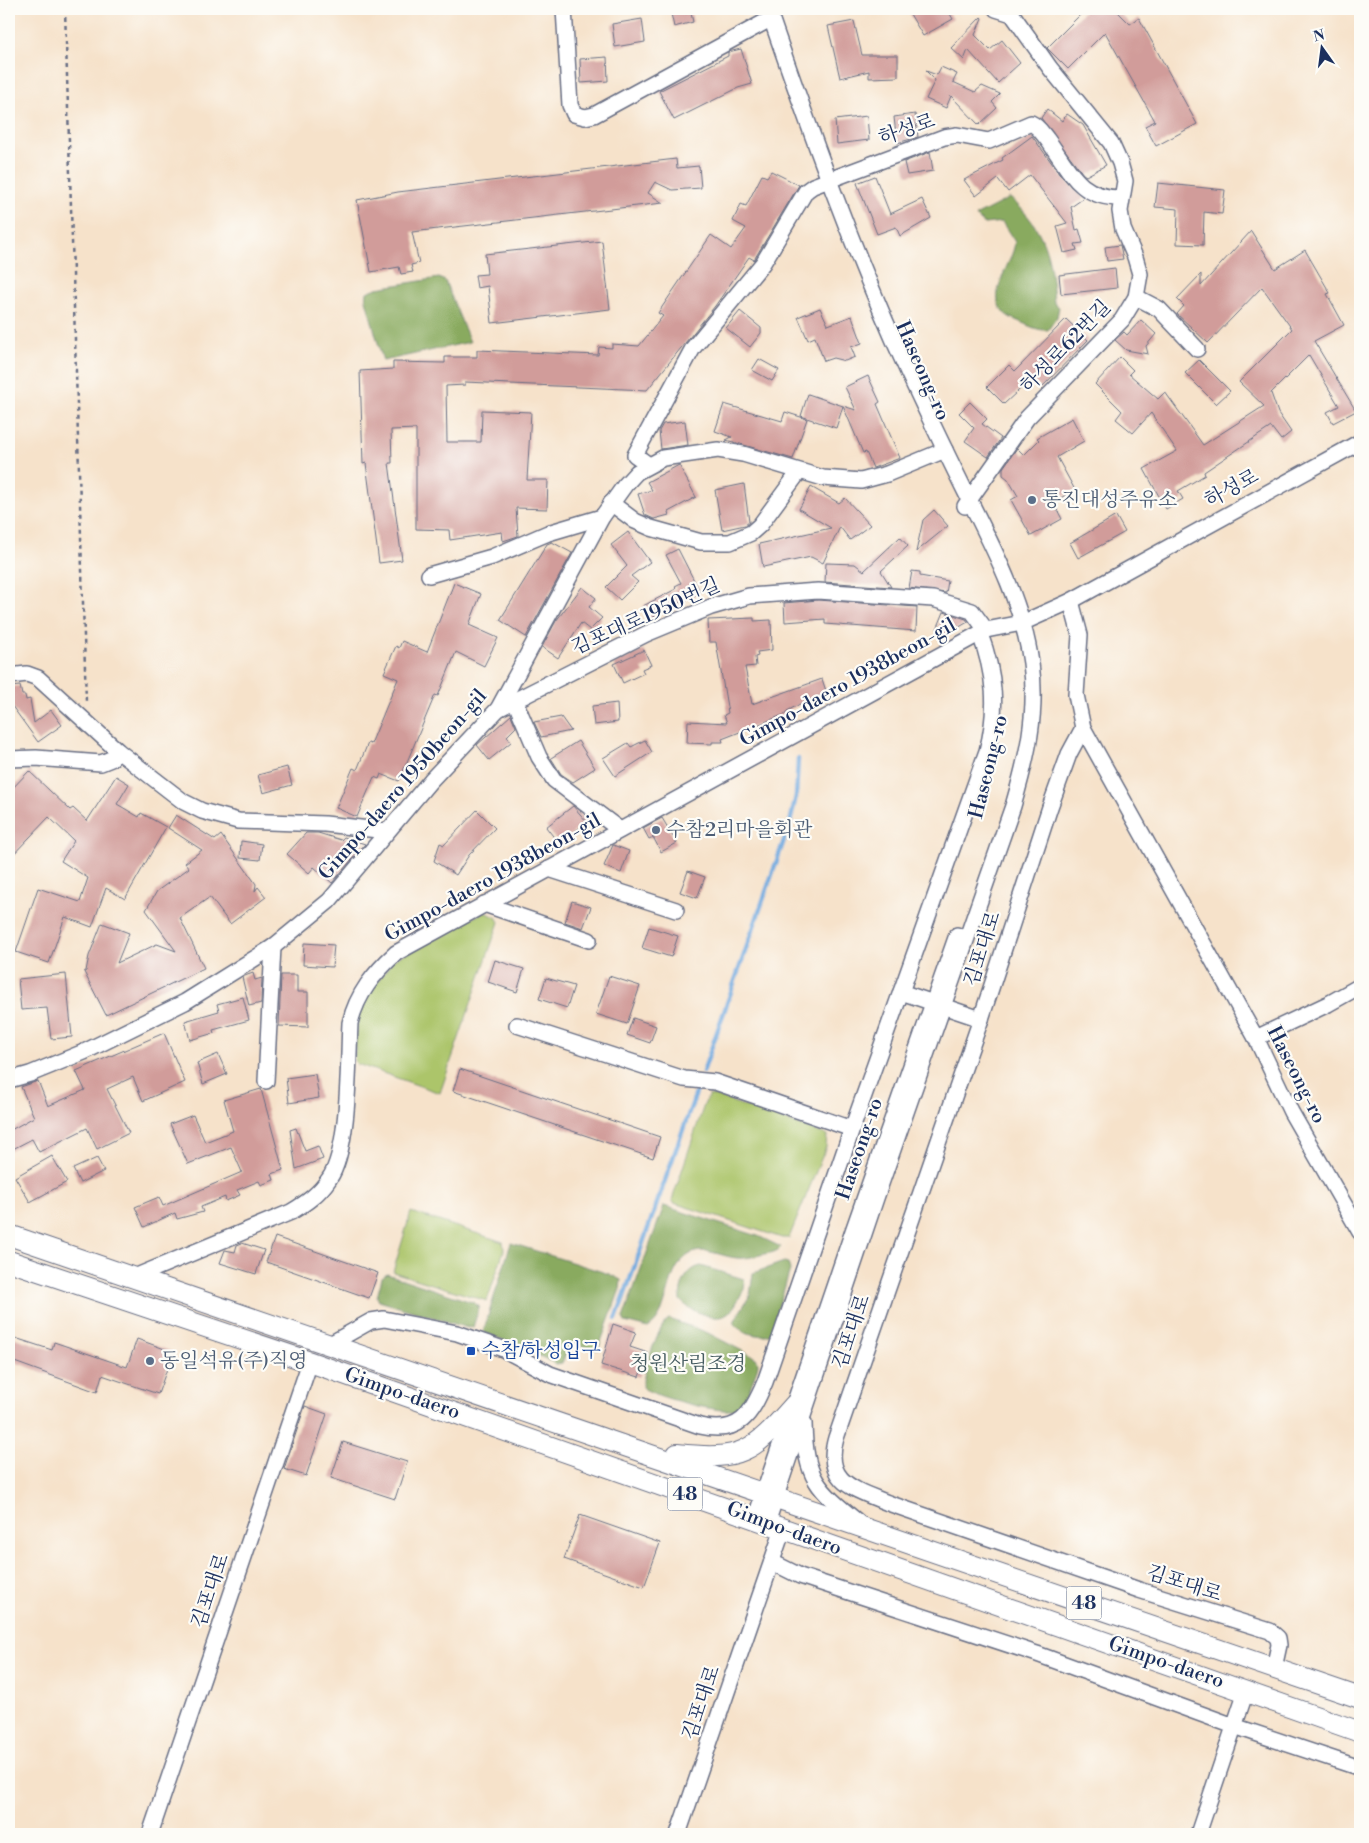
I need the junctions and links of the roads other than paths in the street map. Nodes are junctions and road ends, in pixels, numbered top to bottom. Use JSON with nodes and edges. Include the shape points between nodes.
{"nodes":[{"id":1,"x":564,"y":9,"type":"edge"},
{"id":2,"x":996,"y":9,"type":"edge"},
{"id":3,"x":763,"y":14,"type":"edge"},
{"id":4,"x":825,"y":181,"type":"junction"},
{"id":5,"x":1121,"y":198,"type":"junction"},
{"id":6,"x":1136,"y":296,"type":"junction"},
{"id":7,"x":1197,"y":349,"type":"dead end"},
{"id":8,"x":1360,"y":442,"type":"edge"},
{"id":9,"x":941,"y":452,"type":"junction"},
{"id":10,"x":648,"y":465,"type":"junction"},
{"id":11,"x":799,"y":472,"type":"junction"},
{"id":12,"x":611,"y":502,"type":"junction"},
{"id":13,"x":967,"y":504,"type":"junction"},
{"id":14,"x":602,"y":517,"type":"junction"},
{"id":15,"x":429,"y":575,"type":"dead end"},
{"id":16,"x":1071,"y":601,"type":"junction"},
{"id":17,"x":1018,"y":624,"type":"junction"},
{"id":18,"x":983,"y":632,"type":"junction"},
{"id":19,"x":9,"y":676,"type":"edge"},
{"id":20,"x":515,"y":701,"type":"junction"},
{"id":21,"x":498,"y":709,"type":"junction"},
{"id":22,"x":1083,"y":728,"type":"junction"},
{"id":23,"x":118,"y":751,"type":"junction"},
{"id":24,"x":9,"y":759,"type":"edge"},
{"id":25,"x":620,"y":830,"type":"junction"},
{"id":26,"x":387,"y":831,"type":"junction"},
{"id":27,"x":549,"y":868,"type":"junction"},
{"id":28,"x":484,"y":904,"type":"junction"},
{"id":29,"x":676,"y":910,"type":"dead end"},
{"id":30,"x":589,"y":940,"type":"dead end"},
{"id":31,"x":273,"y":948,"type":"junction"},
{"id":32,"x":1360,"y":986,"type":"edge"},
{"id":33,"x":901,"y":992,"type":"junction"},
{"id":34,"x":938,"y":1005,"type":"junction"},
{"id":35,"x":981,"y":1019,"type":"junction"},
{"id":36,"x":517,"y":1025,"type":"dead end"},
{"id":37,"x":1256,"y":1038,"type":"junction"},
{"id":38,"x":9,"y":1080,"type":"edge"},
{"id":39,"x":266,"y":1081,"type":"dead end"},
{"id":40,"x":852,"y":1129,"type":"junction"},
{"id":41,"x":1360,"y":1232,"type":"edge"},
{"id":42,"x":9,"y":1235,"type":"edge"},
{"id":43,"x":9,"y":1261,"type":"edge"},
{"id":44,"x":132,"y":1278,"type":"junction"},
{"id":45,"x":330,"y":1344,"type":"junction"},
{"id":46,"x":310,"y":1362,"type":"junction"},
{"id":47,"x":800,"y":1408,"type":"junction"},
{"id":48,"x":643,"y":1451,"type":"junction"},
{"id":49,"x":770,"y":1495,"type":"junction"},
{"id":50,"x":768,"y":1524,"type":"junction"},
{"id":51,"x":863,"y":1526,"type":"junction"},
{"id":52,"x":772,"y":1562,"type":"junction"},
{"id":53,"x":1274,"y":1668,"type":"junction"},
{"id":54,"x":1246,"y":1691,"type":"junction"},
{"id":55,"x":1360,"y":1698,"type":"edge"},
{"id":56,"x":1234,"y":1726,"type":"junction"},
{"id":57,"x":1360,"y":1732,"type":"edge"},
{"id":58,"x":1360,"y":1768,"type":"edge"},
{"id":59,"x":150,"y":1834,"type":"edge"},
{"id":60,"x":678,"y":1834,"type":"edge"},
{"id":61,"x":1198,"y":1834,"type":"edge"}],
"edges":[{"from":1,"to":3,"type":"street","via":[[570,105],[579,117],[594,115]]},
{"from":2,"to":5,"type":"street","name":"하성로62번길","via":[[1012,14],[1110,143],[1124,173]]},
{"from":3,"to":4,"type":"street","name":"Haseong-ro"},
{"from":4,"to":5,"type":"street","name":"하성로","via":[[944,137],[958,135],[989,141],[1031,123],[1044,134],[1083,188],[1100,197]]},
{"from":4,"to":9,"type":"street","name":"Haseong-ro"},
{"from":4,"to":10,"type":"street","via":[[806,191],[763,262],[687,358],[635,455]]},
{"from":5,"to":6,"type":"street","name":"하성로62번길","via":[[1123,230],[1139,266]]},
{"from":6,"to":7,"type":"street","via":[[1159,309]]},
{"from":6,"to":13,"type":"street","name":"하성로62번길","via":[[1107,338],[1027,418]]},
{"from":8,"to":16,"type":"street","name":"하성로"},
{"from":9,"to":11,"type":"street","name":"Gimpo-daero 1950beon-gil","via":[[862,481],[823,478]]},
{"from":9,"to":13,"type":"street","name":"Haseong-ro"},
{"from":10,"to":11,"type":"street","name":"Gimpo-daero 1950beon-gil","via":[[675,456],[718,450],[743,454]]},
{"from":10,"to":12,"type":"street","name":"Gimpo-daero 1950beon-gil","via":[[624,485]]},
{"from":11,"to":12,"type":"street","via":[[760,525],[752,533],[730,542],[700,542],[651,528],[635,522]]},
{"from":12,"to":14,"type":"street","name":"Gimpo-daero 1950beon-gil"},
{"from":13,"to":17,"type":"street","name":"Haseong-ro","via":[[1006,577]]},
{"from":14,"to":15,"type":"street","via":[[548,533],[492,557]]},
{"from":14,"to":21,"type":"street","name":"Gimpo-daero 1950beon-gil"},
{"from":16,"to":17,"type":"street"},
{"from":16,"to":22,"type":"street","name":"Haseong-ro","via":[[1080,635],[1076,694]]},
{"from":17,"to":18,"type":"street","name":"Gimpo-daero 1938beon-gil"},
{"from":17,"to":34,"type":"street","name":"Haseong-ro","via":[[1031,662],[1033,688],[1029,746],[1013,806]]},
{"from":18,"to":20,"type":"street","name":"김포대로1950번길","via":[[972,611],[938,600],[818,591],[749,596],[711,606],[646,634]]},
{"from":18,"to":25,"type":"street","name":"Gimpo-daero 1938beon-gil"},
{"from":18,"to":33,"type":"street","name":"김포대로1950번길","via":[[994,683],[992,732],[976,786]]},
{"from":19,"to":23,"type":"street","via":[[33,675]]},
{"from":20,"to":21,"type":"street","name":"김포대로1950번길"},
{"from":20,"to":25,"type":"street","via":[[539,757],[554,780]]},
{"from":21,"to":26,"type":"street","name":"Gimpo-daero 1950beon-gil"},
{"from":22,"to":35,"type":"street","name":"김포대로","via":[[1069,754],[1050,807]]},
{"from":22,"to":37,"type":"street","name":"Haseong-ro"},
{"from":23,"to":24,"type":"street","via":[[101,763]]},
{"from":23,"to":26,"type":"street","via":[[192,807],[217,816],[260,823],[325,824]]},
{"from":25,"to":27,"type":"street","name":"Gimpo-daero 1938beon-gil"},
{"from":26,"to":31,"type":"street","name":"Gimpo-daero 1950beon-gil","via":[[329,901]]},
{"from":27,"to":28,"type":"street","name":"Gimpo-daero 1938beon-gil"},
{"from":27,"to":29,"type":"street"},
{"from":28,"to":30,"type":"street"},
{"from":28,"to":44,"type":"street","name":"Gimpo-daero 1938beon-gil","via":[[396,953],[364,988],[350,1023],[342,1146],[335,1168],[322,1189],[291,1212]]},
{"from":31,"to":38,"type":"street","name":"Gimpo-daero 1950beon-gil","via":[[144,1023],[78,1055]]},
{"from":31,"to":39,"type":"street"},
{"from":32,"to":37,"type":"street"},
{"from":33,"to":34,"type":"street"},
{"from":33,"to":40,"type":"street","name":"김포대로1950번길"},
{"from":34,"to":35,"type":"street"},
{"from":34,"to":47,"type":"street","name":"Haseong-ro","via":[[853,1231]]},
{"from":35,"to":53,"type":"street","name":"김포대로","via":[[836,1438],[832,1451],[834,1470],[854,1489],[888,1503],[1270,1632],[1278,1638]]},
{"from":36,"to":40,"type":"street","via":[[684,1079],[715,1082]]},
{"from":37,"to":41,"type":"street","name":"Haseong-ro","via":[[1291,1112]]},
{"from":40,"to":45,"type":"street","name":"김포대로1950번길","via":[[758,1398],[748,1415],[732,1426],[718,1429],[700,1426],[550,1374],[504,1349],[457,1333],[391,1319],[371,1321]]},
{"from":42,"to":44,"type":"main road","name":"Gimpo-daero","number":"48"},
{"from":43,"to":46,"type":"main road","name":"Gimpo-daero","number":"48"},
{"from":44,"to":45,"type":"main road","name":"Gimpo-daero","number":"48"},
{"from":45,"to":48,"type":"main road","name":"Gimpo-daero","number":"48"},
{"from":46,"to":50,"type":"main road","name":"Gimpo-daero","number":"48"},
{"from":46,"to":59,"type":"street","name":"김포대로"},
{"from":47,"to":48,"type":"main road","via":[[762,1439],[734,1455],[713,1458]]},
{"from":47,"to":49,"type":"street","name":"Haseong-ro"},
{"from":47,"to":51,"type":"street","via":[[811,1475],[827,1497]]},
{"from":48,"to":49,"type":"main road","name":"Gimpo-daero","number":"48"},
{"from":49,"to":50,"type":"street","name":"Haseong-ro"},
{"from":49,"to":51,"type":"main road","name":"Gimpo-daero","number":"48"},
{"from":50,"to":52,"type":"street","name":"김포대로"},
{"from":50,"to":54,"type":"main road","name":"Gimpo-daero","number":"48"},
{"from":51,"to":53,"type":"main road","name":"Gimpo-daero","number":"48"},
{"from":52,"to":56,"type":"street","via":[[800,1576],[1037,1654]]},
{"from":52,"to":60,"type":"street","name":"김포대로"},
{"from":53,"to":55,"type":"main road","name":"Gimpo-daero","number":"48"},
{"from":54,"to":56,"type":"street"},
{"from":54,"to":57,"type":"main road","name":"Gimpo-daero","number":"48"},
{"from":56,"to":58,"type":"street"},
{"from":56,"to":61,"type":"street"}]}
